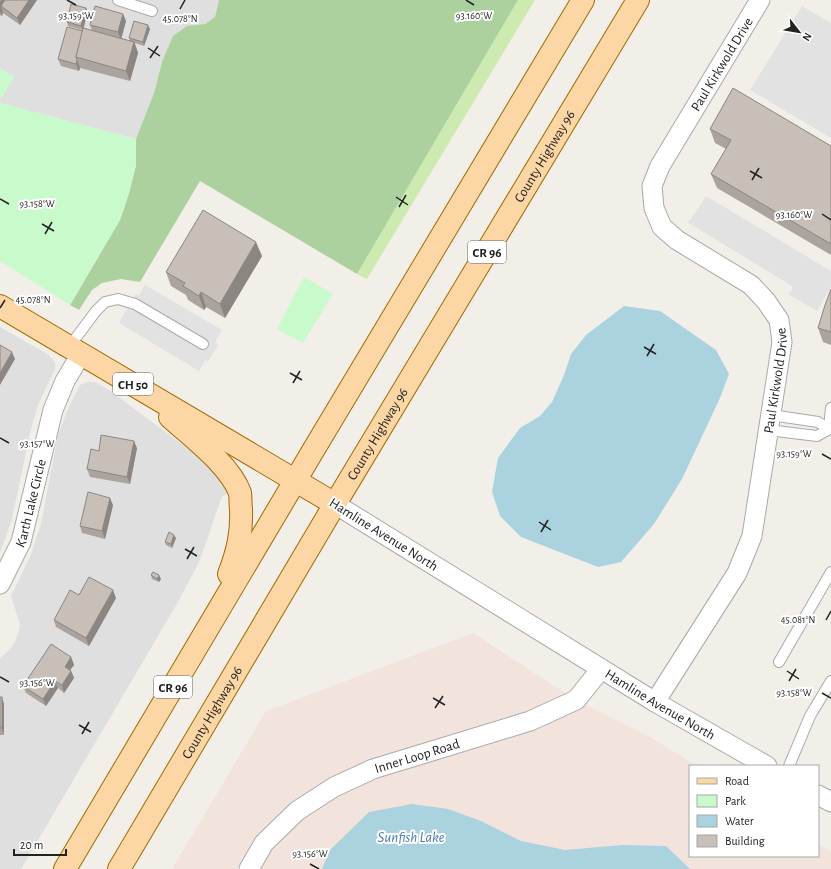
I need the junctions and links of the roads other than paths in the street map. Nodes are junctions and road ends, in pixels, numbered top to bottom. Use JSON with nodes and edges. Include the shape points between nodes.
{"nodes":[{"id":1,"x":118,"y":0,"type":"edge"},
{"id":2,"x":583,"y":0,"type":"edge"},
{"id":3,"x":638,"y":0,"type":"edge"},
{"id":4,"x":760,"y":0,"type":"edge"},
{"id":5,"x":152,"y":11,"type":"dead end"},
{"id":6,"x":0,"y":306,"type":"edge"},
{"id":7,"x":202,"y":344,"type":"dead end"},
{"id":8,"x":75,"y":350,"type":"junction"},
{"id":9,"x":131,"y":383,"type":"junction"},
{"id":10,"x":831,"y":408,"type":"edge"},
{"id":11,"x":769,"y":422,"type":"junction"},
{"id":12,"x":830,"y":429,"type":"edge"},
{"id":13,"x":296,"y":480,"type":"junction"},
{"id":14,"x":336,"y":504,"type":"junction"},
{"id":15,"x":831,"y":572,"type":"edge"},
{"id":16,"x":0,"y":584,"type":"edge"},
{"id":17,"x":204,"y":634,"type":"junction"},
{"id":18,"x":779,"y":662,"type":"dead end"},
{"id":19,"x":601,"y":669,"type":"junction"},
{"id":20,"x":831,"y":681,"type":"edge"},
{"id":21,"x":655,"y":702,"type":"junction"},
{"id":22,"x":765,"y":765,"type":"edge"},
{"id":23,"x":789,"y":765,"type":"edge"},
{"id":24,"x":819,"y":796,"type":"edge"},
{"id":25,"x":831,"y":802,"type":"edge"},
{"id":26,"x":65,"y":869,"type":"edge"},
{"id":27,"x":119,"y":869,"type":"edge"},
{"id":28,"x":249,"y":869,"type":"edge"}],
"edges":[{"from":1,"to":5,"type":"lane"},
{"from":2,"to":13,"type":"main road","number":"CR 96"},
{"from":3,"to":14,"type":"main road","name":"County Highway 96","number":"CR 96"},
{"from":4,"to":11,"type":"street","name":"Paul Kirkwold Drive","via":[[660,166],[652,186],[654,208],[662,227],[677,240],[751,285],[779,320],[782,342]]},
{"from":6,"to":8,"type":"main road","name":"Hamline Avenue North","number":"CH 50"},
{"from":7,"to":8,"type":"lane","via":[[135,304],[118,299],[105,302],[96,311]]},
{"from":8,"to":9,"type":"main road","name":"Hamline Avenue North","number":"CH 50"},
{"from":8,"to":16,"type":"street","name":"Karth Lake Circle","via":[[52,410],[21,542]]},
{"from":9,"to":13,"type":"main road","name":"Hamline Avenue North","number":"CH 50"},
{"from":9,"to":17,"type":"main road","via":[[225,468],[240,495],[241,525],[238,550]]},
{"from":10,"to":12,"type":"lane"},
{"from":11,"to":12,"type":"lane","via":[[818,422]]},
{"from":11,"to":12,"type":"lane","via":[[817,436]]},
{"from":11,"to":21,"type":"street","name":"Paul Kirkwold Drive","via":[[752,536],[737,573]]},
{"from":13,"to":14,"type":"main road","name":"Hamline Avenue North","number":"CH 50"},
{"from":13,"to":17,"type":"main road","number":"CR 96"},
{"from":14,"to":19,"type":"street","name":"Hamline Avenue North"},
{"from":14,"to":27,"type":"main road","name":"County Highway 96","number":"CR 96"},
{"from":15,"to":18,"type":"lane"},
{"from":17,"to":26,"type":"main road","number":"CR 96"},
{"from":19,"to":21,"type":"street","name":"Hamline Avenue North"},
{"from":19,"to":28,"type":"street","name":"Inner Loop Road","via":[[576,700],[530,721],[373,769],[334,787],[297,811],[264,843]]},
{"from":20,"to":23,"type":"lane","via":[[810,716]]},
{"from":21,"to":22,"type":"street","name":"Hamline Avenue North"},
{"from":24,"to":25,"type":"street"}]}
